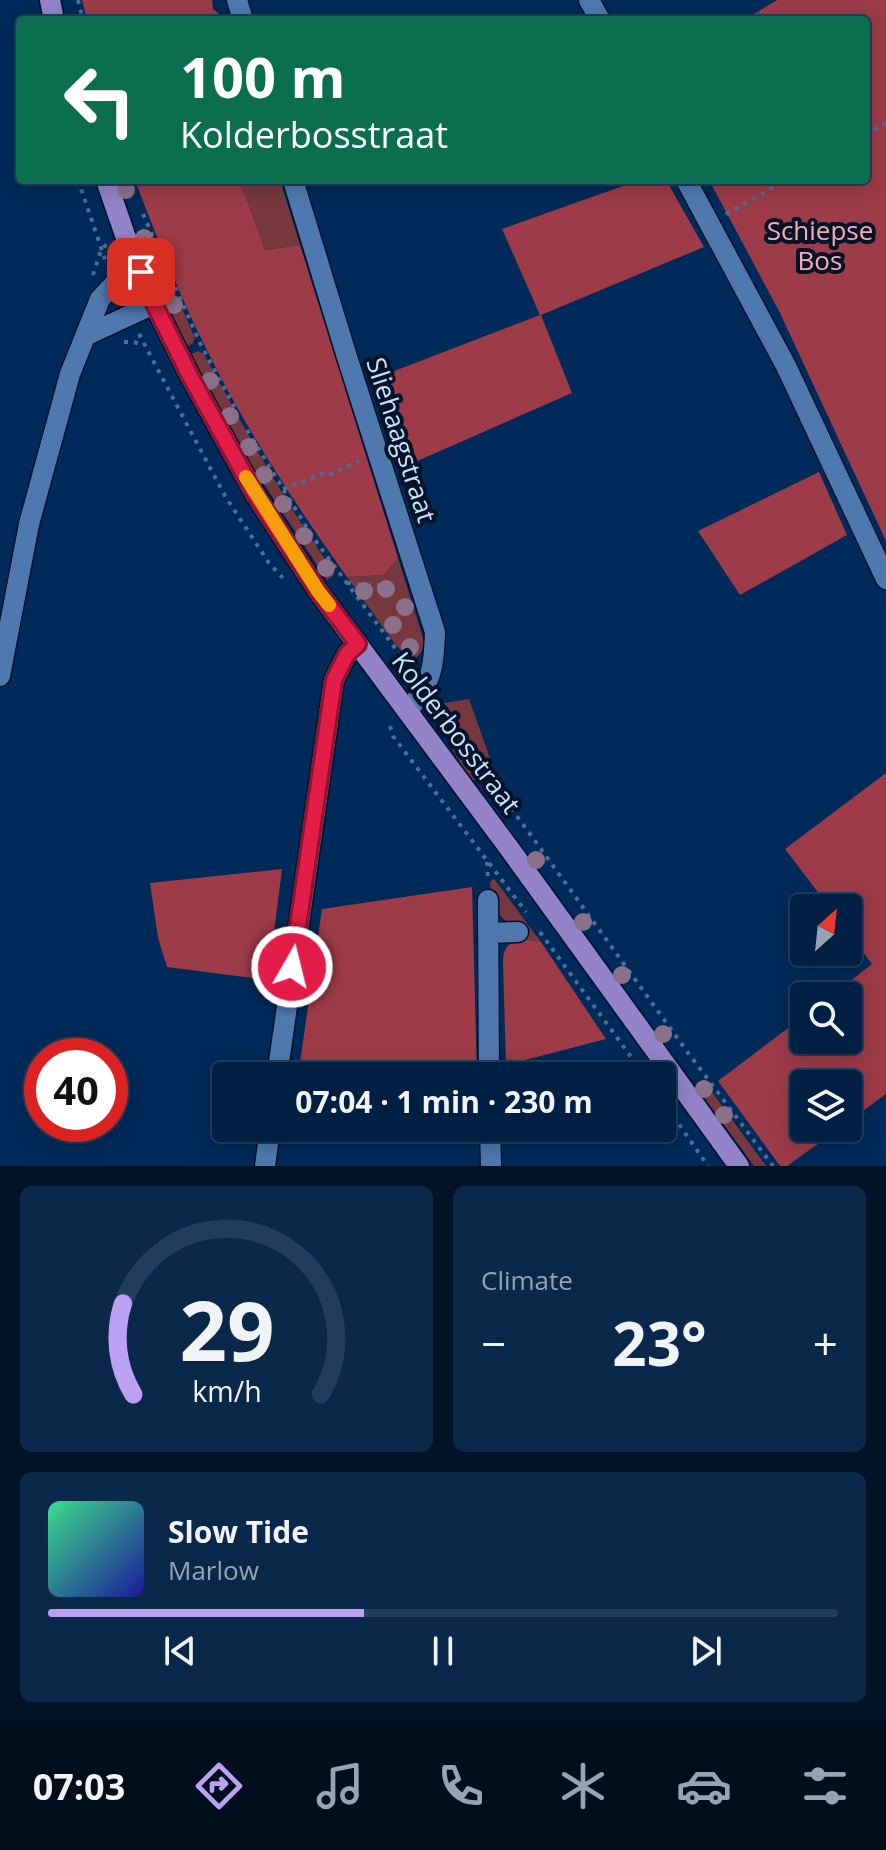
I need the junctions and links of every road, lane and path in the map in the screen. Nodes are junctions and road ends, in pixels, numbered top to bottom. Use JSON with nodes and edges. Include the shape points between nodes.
{"nodes":[{"id":1,"x":79,"y":184,"type":"edge"},
{"id":2,"x":107,"y":184,"type":"edge"},
{"id":3,"x":294,"y":184,"type":"edge"},
{"id":4,"x":688,"y":184,"type":"edge"},
{"id":5,"x":780,"y":184,"type":"edge"},
{"id":6,"x":141,"y":210,"type":"dead end"},
{"id":7,"x":715,"y":221,"type":"dead end"},
{"id":8,"x":101,"y":250,"type":"dead end"},
{"id":9,"x":137,"y":266,"type":"junction"},
{"id":10,"x":154,"y":304,"type":"junction"},
{"id":11,"x":85,"y":336,"type":"junction"},
{"id":12,"x":240,"y":418,"type":"dead end"},
{"id":13,"x":247,"y":430,"type":"dead end"},
{"id":14,"x":377,"y":452,"type":"junction"},
{"id":15,"x":283,"y":489,"type":"junction"},
{"id":16,"x":418,"y":579,"type":"junction"},
{"id":17,"x":886,"y":579,"type":"edge"},
{"id":18,"x":347,"y":583,"type":"junction"},
{"id":19,"x":358,"y":644,"type":"junction"},
{"id":20,"x":392,"y":649,"type":"dead end"},
{"id":21,"x":0,"y":676,"type":"edge"},
{"id":22,"x":426,"y":687,"type":"junction"},
{"id":23,"x":408,"y":711,"type":"junction"},
{"id":24,"x":387,"y":717,"type":"dead end"},
{"id":25,"x":488,"y":900,"type":"dead end"},
{"id":26,"x":528,"y":926,"type":"junction"},
{"id":27,"x":489,"y":933,"type":"junction"},
{"id":28,"x":279,"y":1062,"type":"edge"},
{"id":29,"x":489,"y":1062,"type":"edge"},
{"id":30,"x":634,"y":1062,"type":"edge"},
{"id":31,"x":676,"y":1120,"type":"edge"},
{"id":32,"x":268,"y":1142,"type":"edge"},
{"id":33,"x":490,"y":1142,"type":"edge"},
{"id":34,"x":265,"y":1166,"type":"edge"},
{"id":35,"x":491,"y":1166,"type":"edge"},
{"id":36,"x":708,"y":1166,"type":"edge"},
{"id":37,"x":739,"y":1166,"type":"edge"},
{"id":38,"x":773,"y":1166,"type":"edge"}],
"edges":[{"from":1,"to":8,"type":"path"},
{"from":2,"to":9,"type":"main road","name":"Kolderbosstraat"},
{"from":3,"to":14,"type":"street","name":"Sliehaagstraat"},
{"from":4,"to":17,"type":"street","via":[[786,366]]},
{"from":5,"to":7,"type":"path"},
{"from":6,"to":12,"type":"path"},
{"from":9,"to":10,"type":"main road","name":"Kolderbosstraat"},
{"from":9,"to":11,"type":"street","via":[[100,299]]},
{"from":10,"to":11,"type":"street"},
{"from":10,"to":19,"type":"main road","name":"Kolderbosstraat","via":[[255,494]]},
{"from":11,"to":21,"type":"street","via":[[29,524]]},
{"from":13,"to":15,"type":"path"},
{"from":14,"to":15,"type":"path"},
{"from":14,"to":16,"type":"street","name":"Sliehaagstraat"},
{"from":15,"to":18,"type":"path"},
{"from":16,"to":18,"type":"path","via":[[373,586]]},
{"from":16,"to":22,"type":"street","name":"Sliehaagstraat","via":[[435,632]]},
{"from":18,"to":20,"type":"path"},
{"from":19,"to":23,"type":"main road","name":"Kolderbosstraat"},
{"from":19,"to":28,"type":"street","via":[[334,680]]},
{"from":22,"to":23,"type":"street","name":"Sliehaagstraat"},
{"from":22,"to":38,"type":"path","via":[[472,758]]},
{"from":23,"to":37,"type":"main road","name":"Kolderbosstraat"},
{"from":24,"to":26,"type":"path","via":[[393,736]]},
{"from":25,"to":27,"type":"street"},
{"from":26,"to":27,"type":"street"},
{"from":26,"to":30,"type":"path"},
{"from":27,"to":29,"type":"street"},
{"from":31,"to":36,"type":"path"},
{"from":32,"to":34,"type":"street"},
{"from":33,"to":35,"type":"street"}]}
